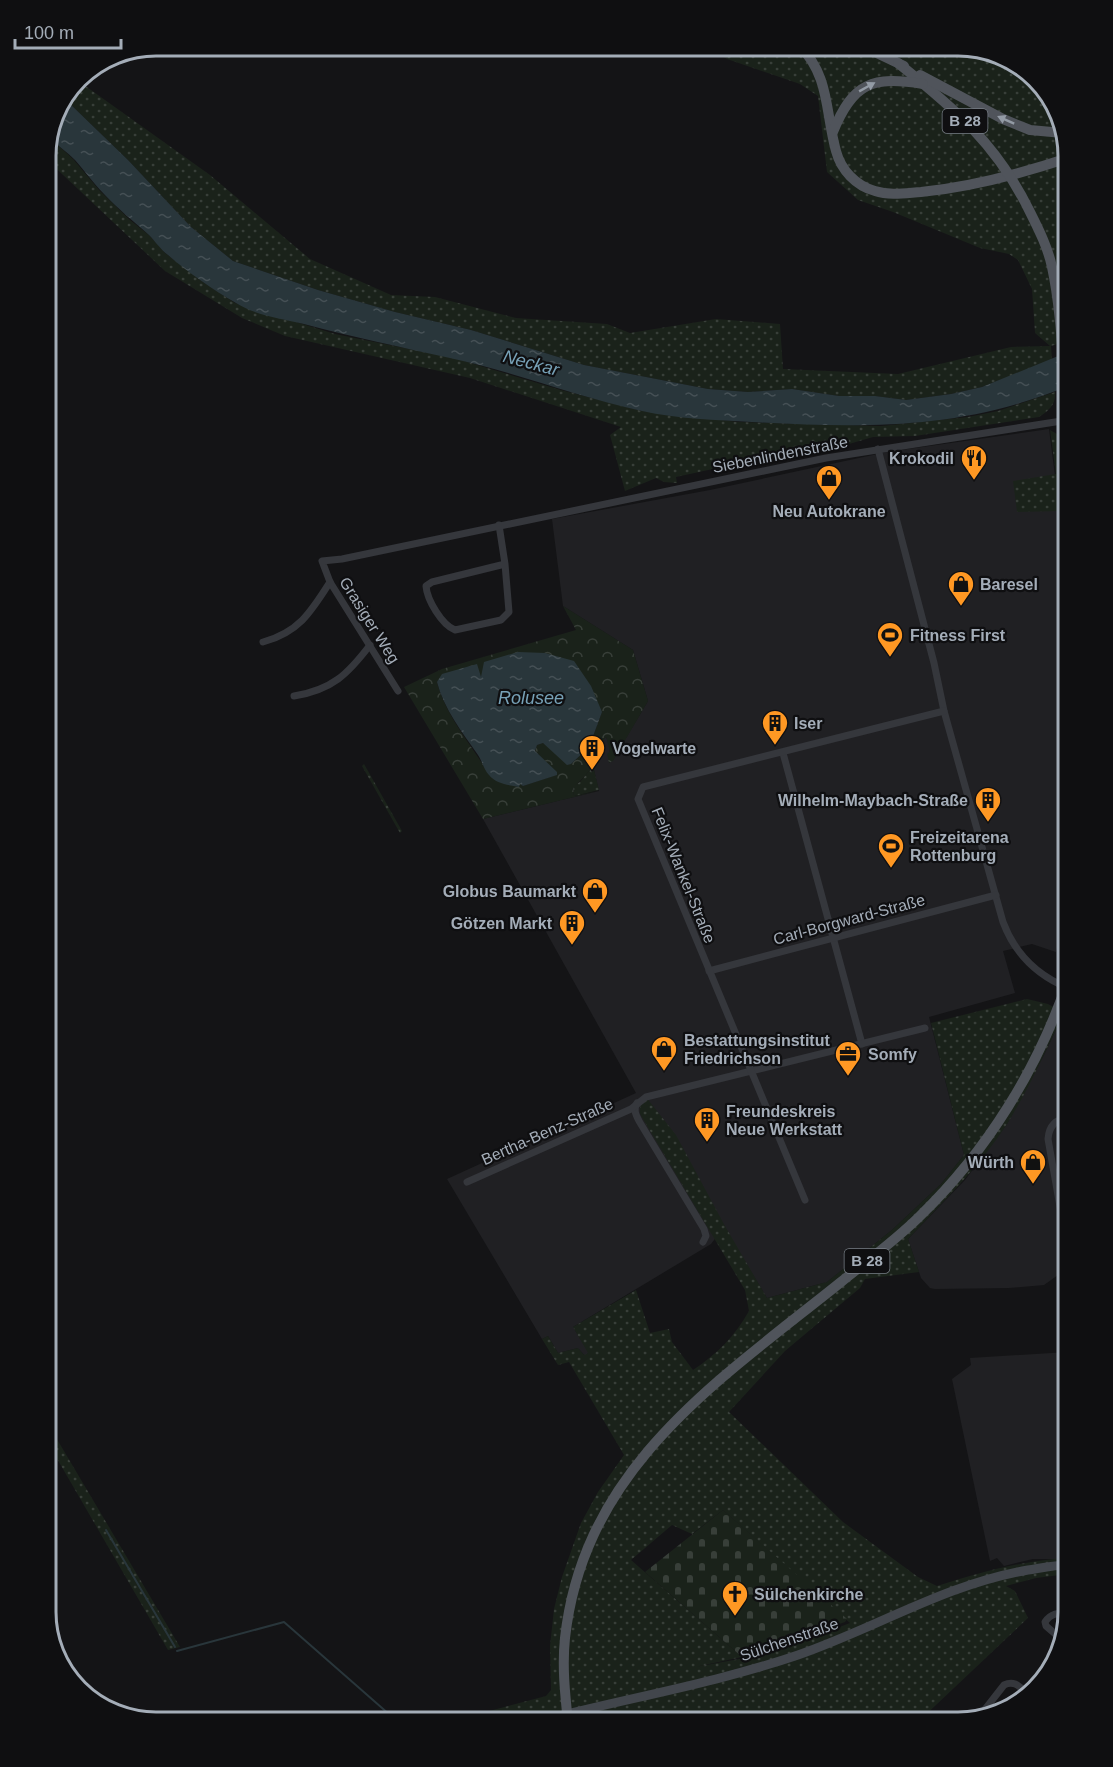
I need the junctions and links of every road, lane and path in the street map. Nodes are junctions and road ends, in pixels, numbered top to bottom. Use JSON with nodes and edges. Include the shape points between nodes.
{"nodes":[{"id":1,"x":810,"y":56,"type":"edge"},
{"id":2,"x":883,"y":56,"type":"edge"},
{"id":3,"x":898,"y":63,"type":"junction"},
{"id":4,"x":923,"y":84,"type":"junction"},
{"id":5,"x":833,"y":132,"type":"junction"},
{"id":6,"x":1055,"y":132,"type":"edge"},
{"id":7,"x":1058,"y":161,"type":"edge"},
{"id":8,"x":1058,"y":314,"type":"edge"},
{"id":9,"x":1058,"y":421,"type":"edge"},
{"id":10,"x":878,"y":449,"type":"junction"},
{"id":11,"x":499,"y":525,"type":"junction"},
{"id":12,"x":322,"y":561,"type":"joint"},
{"id":13,"x":505,"y":564,"type":"junction"},
{"id":14,"x":330,"y":582,"type":"junction"},
{"id":15,"x":263,"y":642,"type":"dead end"},
{"id":16,"x":370,"y":645,"type":"junction"},
{"id":17,"x":398,"y":691,"type":"dead end"},
{"id":18,"x":294,"y":696,"type":"dead end"},
{"id":19,"x":944,"y":711,"type":"junction"},
{"id":20,"x":783,"y":753,"type":"junction"},
{"id":21,"x":996,"y":895,"type":"junction"},
{"id":22,"x":833,"y":938,"type":"junction"},
{"id":23,"x":709,"y":970,"type":"junction"},
{"id":24,"x":1058,"y":981,"type":"edge"},
{"id":25,"x":1058,"y":1007,"type":"edge"},
{"id":26,"x":925,"y":1028,"type":"dead end"},
{"id":27,"x":862,"y":1044,"type":"junction"},
{"id":28,"x":752,"y":1072,"type":"junction"},
{"id":29,"x":637,"y":1103,"type":"junction"},
{"id":30,"x":1058,"y":1121,"type":"edge"},
{"id":31,"x":467,"y":1182,"type":"dead end"},
{"id":32,"x":1058,"y":1196,"type":"edge"},
{"id":33,"x":805,"y":1200,"type":"dead end"},
{"id":34,"x":703,"y":1242,"type":"dead end"},
{"id":35,"x":1058,"y":1567,"type":"edge"},
{"id":36,"x":1058,"y":1613,"type":"edge"},
{"id":37,"x":1055,"y":1634,"type":"edge"},
{"id":38,"x":1021,"y":1688,"type":"edge"},
{"id":39,"x":987,"y":1706,"type":"edge"},
{"id":40,"x":567,"y":1712,"type":"edge"},
{"id":41,"x":577,"y":1712,"type":"edge"}],
"edges":[{"from":1,"to":5,"type":"main road","via":[[821,77]]},
{"from":2,"to":3,"type":"main road","number":"B 28"},
{"from":3,"to":4,"type":"main road","number":"B 28"},
{"from":6,"to":3,"type":"main road","one_way":true,"via":[[1030,130],[1003,119]]},
{"from":5,"to":4,"type":"main road","one_way":true,"via":[[847,104],[866,86],[882,80]]},
{"from":4,"to":8,"type":"main road","number":"B 28","via":[[970,125],[1021,193],[1052,267]]},
{"from":5,"to":7,"type":"main road","via":[[842,168],[859,184],[888,194],[951,189]]},
{"from":9,"to":10,"type":"street","name":"Siebenlindenstraße"},
{"from":10,"to":11,"type":"street","name":"Siebenlindenstraße"},
{"from":10,"to":19,"type":"street"},
{"from":11,"to":12,"type":"street","name":"Siebenlindenstraße"},
{"from":11,"to":13,"type":"street"},
{"from":12,"to":14,"type":"street","name":"Grasiger Weg"},
{"from":13,"to":13,"type":"street","via":[[509,612],[501,620],[455,630],[448,627],[426,595],[426,586]]},
{"from":14,"to":15,"type":"street","via":[[301,622],[279,637]]},
{"from":14,"to":16,"type":"street","name":"Grasiger Weg"},
{"from":16,"to":17,"type":"street","name":"Grasiger Weg"},
{"from":16,"to":18,"type":"street","via":[[345,675],[316,691]]},
{"from":19,"to":20,"type":"street","name":"Felix-Wankel-Straße"},
{"from":19,"to":21,"type":"street"},
{"from":20,"to":22,"type":"street"},
{"from":20,"to":23,"type":"street","name":"Felix-Wankel-Straße","via":[[643,788],[639,793],[638,799]]},
{"from":21,"to":22,"type":"street","name":"Carl-Borgward-Straße"},
{"from":21,"to":24,"type":"street","via":[[1005,927],[1018,952],[1041,974]]},
{"from":22,"to":23,"type":"street","name":"Carl-Borgward-Straße"},
{"from":22,"to":27,"type":"street"},
{"from":23,"to":28,"type":"street","name":"Felix-Wankel-Straße"},
{"from":25,"to":40,"type":"main road","number":"B 28","via":[[1041,1048],[998,1122],[952,1182],[903,1232],[701,1396],[665,1430],[615,1493],[586,1550],[569,1610],[564,1657]]},
{"from":26,"to":27,"type":"street"},
{"from":27,"to":28,"type":"street"},
{"from":28,"to":29,"type":"street","name":"Bertha-Benz-Straße","via":[[646,1097]]},
{"from":28,"to":33,"type":"street","name":"Felix-Wankel-Straße"},
{"from":29,"to":31,"type":"street","name":"Bertha-Benz-Straße","via":[[625,1112]]},
{"from":29,"to":34,"type":"street","name":"Bertha-Benz-Straße","via":[[635,1114],[704,1229]]},
{"from":30,"to":32,"type":"street","via":[[1048,1132]]},
{"from":35,"to":41,"type":"main road","name":"Sülchenstraße","via":[[994,1577],[800,1654]]},
{"from":36,"to":37,"type":"street","via":[[1045,1622]]},
{"from":38,"to":39,"type":"street","via":[[1010,1682],[1004,1685]]}]}
